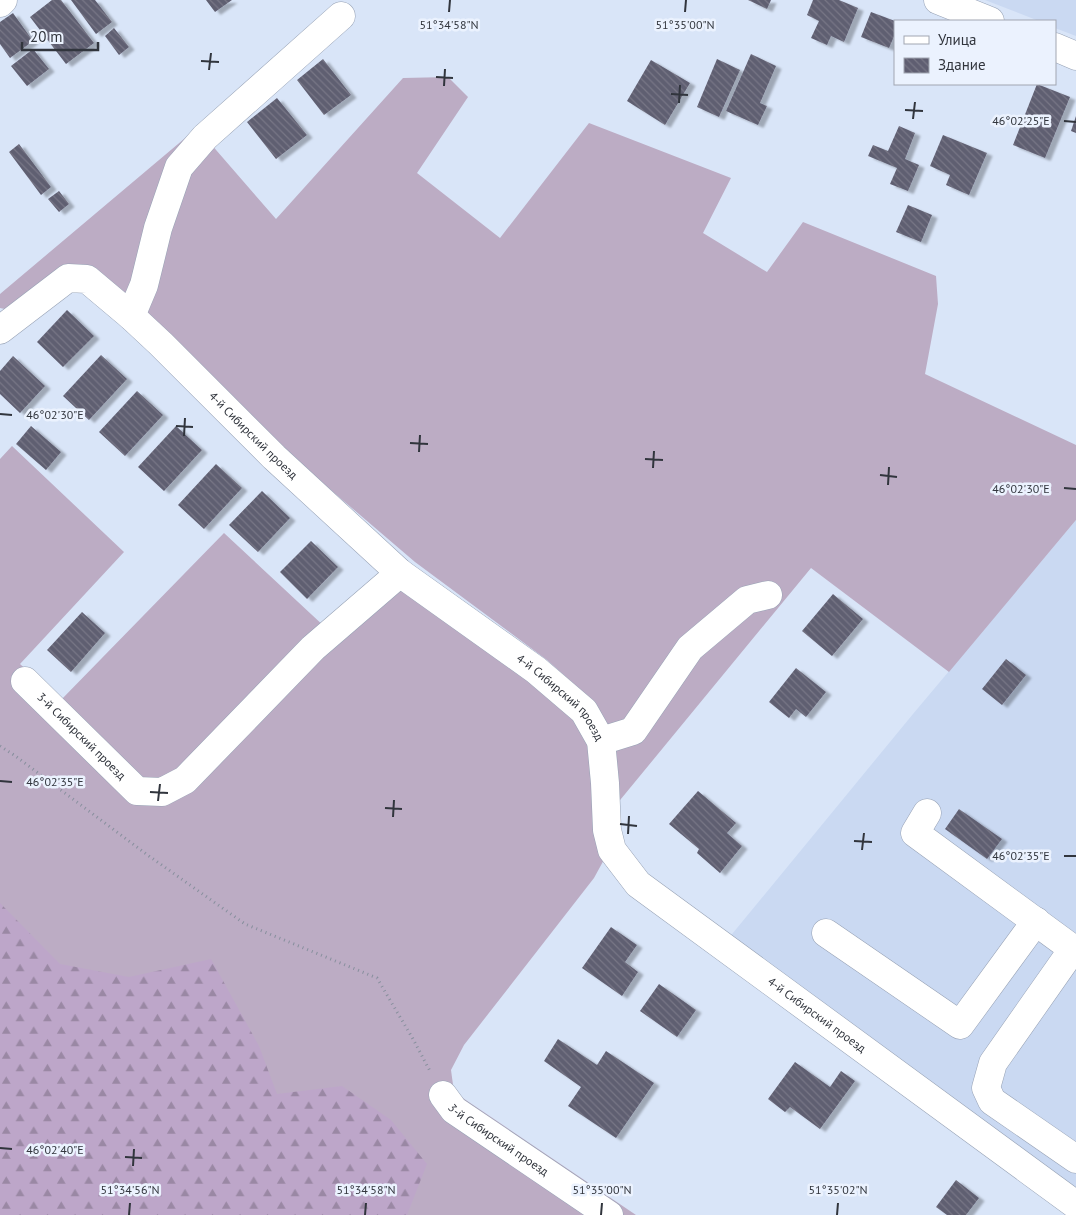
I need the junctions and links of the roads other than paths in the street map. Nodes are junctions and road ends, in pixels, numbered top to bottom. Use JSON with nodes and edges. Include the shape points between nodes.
{"nodes":[{"id":1,"x":3,"y":0,"type":"edge"},
{"id":2,"x":938,"y":0,"type":"edge"},
{"id":3,"x":0,"y":2,"type":"edge"},
{"id":4,"x":341,"y":16,"type":"dead end"},
{"id":5,"x":988,"y":20,"type":"edge"},
{"id":6,"x":1056,"y":47,"type":"edge"},
{"id":7,"x":1076,"y":56,"type":"edge"},
{"id":8,"x":132,"y":316,"type":"junction"},
{"id":9,"x":0,"y":330,"type":"edge"},
{"id":10,"x":400,"y":573,"type":"junction"},
{"id":11,"x":768,"y":595,"type":"dead end"},
{"id":12,"x":25,"y":681,"type":"dead end"},
{"id":13,"x":601,"y":741,"type":"junction"},
{"id":14,"x":927,"y":813,"type":"dead end"},
{"id":15,"x":1036,"y":921,"type":"junction"},
{"id":16,"x":826,"y":933,"type":"dead end"},
{"id":17,"x":443,"y":1095,"type":"road end"},
{"id":18,"x":1076,"y":1159,"type":"edge"},
{"id":19,"x":1076,"y":1205,"type":"edge"},
{"id":20,"x":609,"y":1215,"type":"edge"}],
"edges":[{"from":1,"to":3,"type":"street"},
{"from":2,"to":5,"type":"street"},
{"from":4,"to":8,"type":"street","via":[[205,137],[179,167]]},
{"from":6,"to":7,"type":"street"},
{"from":8,"to":9,"type":"street","name":"4-й Сибирский проезд","via":[[87,279],[68,278]]},
{"from":8,"to":10,"type":"street","name":"4-й Сибирский проезд","via":[[274,458]]},
{"from":10,"to":12,"type":"street","name":"3-й Сибирский проезд","via":[[313,648],[185,780],[162,792],[137,791]]},
{"from":10,"to":13,"type":"street","name":"4-й Сибирский проезд","via":[[536,670],[584,711]]},
{"from":11,"to":13,"type":"street","via":[[747,600],[690,648],[633,731]]},
{"from":13,"to":19,"type":"street","name":"4-й Сибирский проезд","via":[[607,830],[612,850],[638,884]]},
{"from":14,"to":15,"type":"street","via":[[915,832]]},
{"from":15,"to":16,"type":"street","via":[[960,1025]]},
{"from":15,"to":18,"type":"street","via":[[1073,949],[994,1063],[986,1088],[992,1101]]},
{"from":17,"to":20,"type":"street","name":"3-й Сибирский проезд","via":[[454,1110]]}]}
